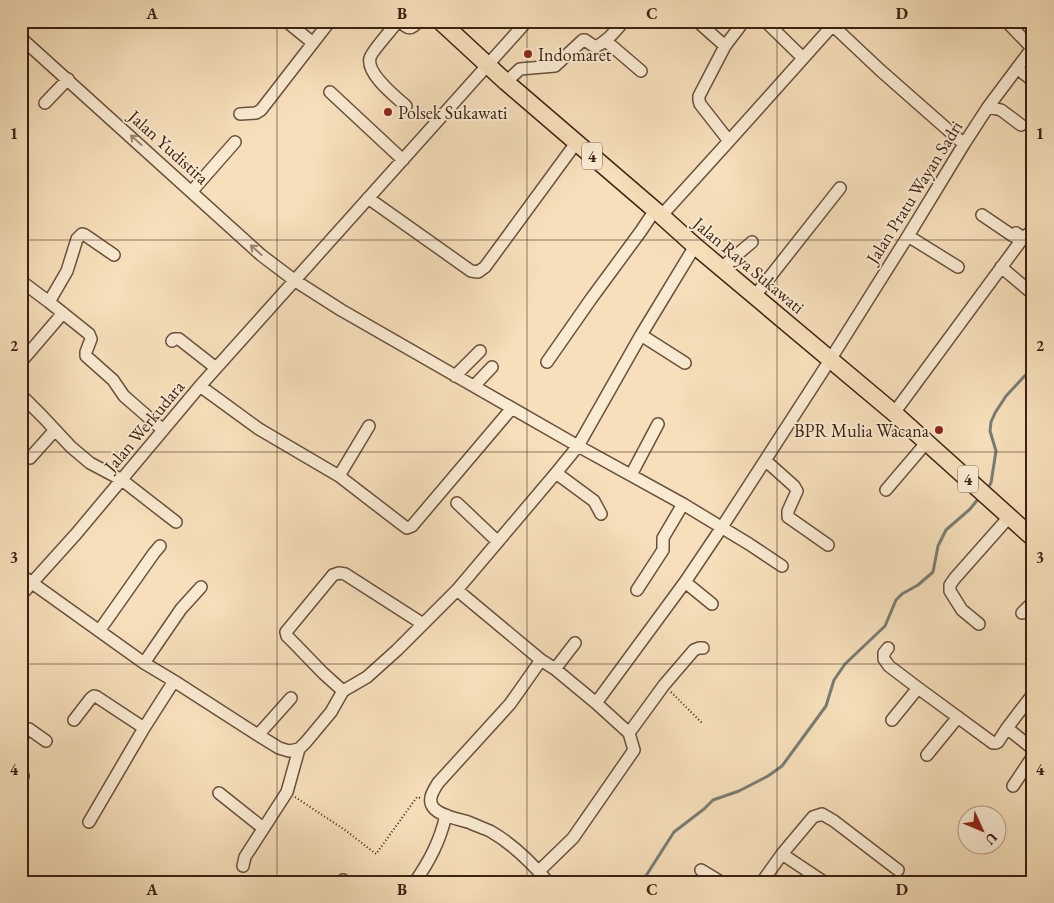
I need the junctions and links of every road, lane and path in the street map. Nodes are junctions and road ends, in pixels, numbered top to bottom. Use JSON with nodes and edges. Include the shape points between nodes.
{"nodes":[{"id":1,"x":330,"y":21,"type":"edge"},
{"id":2,"x":399,"y":21,"type":"edge"},
{"id":3,"x":419,"y":21,"type":"edge"},
{"id":4,"x":440,"y":21,"type":"edge"},
{"id":5,"x":527,"y":21,"type":"edge"},
{"id":6,"x":624,"y":21,"type":"edge"},
{"id":7,"x":697,"y":21,"type":"edge"},
{"id":8,"x":744,"y":21,"type":"edge"},
{"id":9,"x":765,"y":21,"type":"edge"},
{"id":10,"x":1006,"y":21,"type":"edge"},
{"id":11,"x":290,"y":22,"type":"edge"},
{"id":12,"x":830,"y":23,"type":"edge"},
{"id":13,"x":21,"y":38,"type":"edge"},
{"id":14,"x":606,"y":41,"type":"junction"},
{"id":15,"x":313,"y":42,"type":"junction"},
{"id":16,"x":725,"y":46,"type":"junction"},
{"id":17,"x":1032,"y":47,"type":"edge"},
{"id":18,"x":803,"y":58,"type":"junction"},
{"id":19,"x":488,"y":66,"type":"junction"},
{"id":20,"x":1017,"y":68,"type":"junction"},
{"id":21,"x":641,"y":71,"type":"dead end"},
{"id":22,"x":68,"y":79,"type":"junction"},
{"id":23,"x":1033,"y":81,"type":"edge"},
{"id":24,"x":506,"y":82,"type":"junction"},
{"id":25,"x":330,"y":92,"type":"dead end"},
{"id":26,"x":45,"y":103,"type":"dead end"},
{"id":27,"x":406,"y":106,"type":"dead end"},
{"id":28,"x":988,"y":107,"type":"junction"},
{"id":29,"x":240,"y":114,"type":"dead end"},
{"id":30,"x":1021,"y":125,"type":"dead end"},
{"id":31,"x":729,"y":141,"type":"junction"},
{"id":32,"x":235,"y":142,"type":"dead end"},
{"id":33,"x":576,"y":143,"type":"junction"},
{"id":34,"x":964,"y":144,"type":"junction"},
{"id":35,"x":403,"y":160,"type":"junction"},
{"id":36,"x":840,"y":188,"type":"dead end"},
{"id":37,"x":192,"y":191,"type":"junction"},
{"id":38,"x":368,"y":198,"type":"junction"},
{"id":39,"x":658,"y":213,"type":"junction"},
{"id":40,"x":982,"y":215,"type":"dead end"},
{"id":41,"x":1033,"y":230,"type":"edge"},
{"id":42,"x":908,"y":236,"type":"junction"},
{"id":43,"x":1023,"y":238,"type":"junction"},
{"id":44,"x":752,"y":242,"type":"dead end"},
{"id":45,"x":695,"y":246,"type":"junction"},
{"id":46,"x":114,"y":255,"type":"dead end"},
{"id":47,"x":958,"y":267,"type":"dead end"},
{"id":48,"x":1001,"y":267,"type":"junction"},
{"id":49,"x":722,"y":269,"type":"junction"},
{"id":50,"x":294,"y":280,"type":"junction"},
{"id":51,"x":21,"y":281,"type":"edge"},
{"id":52,"x":1033,"y":294,"type":"edge"},
{"id":53,"x":754,"y":297,"type":"junction"},
{"id":54,"x":49,"y":302,"type":"junction"},
{"id":55,"x":63,"y":313,"type":"junction"},
{"id":56,"x":642,"y":335,"type":"junction"},
{"id":57,"x":172,"y":341,"type":"dead end"},
{"id":58,"x":480,"y":351,"type":"dead end"},
{"id":59,"x":830,"y":360,"type":"junction"},
{"id":60,"x":21,"y":362,"type":"edge"},
{"id":61,"x":547,"y":362,"type":"dead end"},
{"id":62,"x":685,"y":363,"type":"dead end"},
{"id":63,"x":492,"y":367,"type":"dead end"},
{"id":64,"x":216,"y":368,"type":"junction"},
{"id":65,"x":455,"y":376,"type":"junction"},
{"id":66,"x":200,"y":386,"type":"junction"},
{"id":67,"x":474,"y":386,"type":"junction"},
{"id":68,"x":21,"y":395,"type":"edge"},
{"id":69,"x":512,"y":408,"type":"junction"},
{"id":70,"x":894,"y":413,"type":"junction"},
{"id":71,"x":658,"y":424,"type":"dead end"},
{"id":72,"x":369,"y":426,"type":"dead end"},
{"id":73,"x":55,"y":430,"type":"junction"},
{"id":74,"x":163,"y":430,"type":"junction"},
{"id":75,"x":578,"y":446,"type":"junction"},
{"id":76,"x":931,"y":446,"type":"junction"},
{"id":77,"x":30,"y":458,"type":"dead end"},
{"id":78,"x":766,"y":461,"type":"junction"},
{"id":79,"x":556,"y":473,"type":"junction"},
{"id":80,"x":631,"y":475,"type":"junction"},
{"id":81,"x":339,"y":476,"type":"junction"},
{"id":82,"x":122,"y":480,"type":"junction"},
{"id":83,"x":886,"y":490,"type":"dead end"},
{"id":84,"x":457,"y":503,"type":"dead end"},
{"id":85,"x":683,"y":504,"type":"junction"},
{"id":86,"x":1005,"y":513,"type":"junction"},
{"id":87,"x":601,"y":514,"type":"dead end"},
{"id":88,"x":176,"y":522,"type":"dead end"},
{"id":89,"x":722,"y":527,"type":"junction"},
{"id":90,"x":1033,"y":538,"type":"edge"},
{"id":91,"x":497,"y":541,"type":"junction"},
{"id":92,"x":828,"y":545,"type":"dead end"},
{"id":93,"x":160,"y":546,"type":"dead end"},
{"id":94,"x":782,"y":566,"type":"dead end"},
{"id":95,"x":21,"y":575,"type":"edge"},
{"id":96,"x":685,"y":582,"type":"junction"},
{"id":97,"x":32,"y":584,"type":"junction"},
{"id":98,"x":201,"y":587,"type":"dead end"},
{"id":99,"x":457,"y":590,"type":"junction"},
{"id":100,"x":638,"y":590,"type":"dead end"},
{"id":101,"x":21,"y":596,"type":"edge"},
{"id":102,"x":1033,"y":602,"type":"edge"},
{"id":103,"x":712,"y":604,"type":"dead end"},
{"id":104,"x":1022,"y":613,"type":"dead end"},
{"id":105,"x":423,"y":624,"type":"junction"},
{"id":106,"x":979,"y":624,"type":"dead end"},
{"id":107,"x":99,"y":631,"type":"junction"},
{"id":108,"x":575,"y":643,"type":"dead end"},
{"id":109,"x":703,"y":648,"type":"dead end"},
{"id":110,"x":888,"y":648,"type":"dead end"},
{"id":111,"x":541,"y":660,"type":"junction"},
{"id":112,"x":144,"y":663,"type":"junction"},
{"id":113,"x":555,"y":669,"type":"junction"},
{"id":114,"x":174,"y":681,"type":"junction"},
{"id":115,"x":664,"y":685,"type":"junction"},
{"id":116,"x":918,"y":688,"type":"junction"},
{"id":117,"x":344,"y":691,"type":"junction"},
{"id":118,"x":1033,"y":694,"type":"edge"},
{"id":119,"x":291,"y":698,"type":"dead end"},
{"id":120,"x":596,"y":703,"type":"junction"},
{"id":121,"x":958,"y":717,"type":"junction"},
{"id":122,"x":74,"y":720,"type":"dead end"},
{"id":123,"x":892,"y":720,"type":"dead end"},
{"id":124,"x":703,"y":724,"type":"dead end"},
{"id":125,"x":144,"y":728,"type":"junction"},
{"id":126,"x":1007,"y":728,"type":"junction"},
{"id":127,"x":629,"y":733,"type":"junction"},
{"id":128,"x":258,"y":735,"type":"junction"},
{"id":129,"x":21,"y":738,"type":"edge"},
{"id":130,"x":46,"y":741,"type":"dead end"},
{"id":131,"x":299,"y":749,"type":"junction"},
{"id":132,"x":1033,"y":749,"type":"edge"},
{"id":133,"x":927,"y":755,"type":"dead end"},
{"id":134,"x":1033,"y":756,"type":"edge"},
{"id":135,"x":1013,"y":786,"type":"dead end"},
{"id":136,"x":288,"y":792,"type":"junction"},
{"id":137,"x":219,"y":793,"type":"dead end"},
{"id":138,"x":430,"y":801,"type":"junction"},
{"id":139,"x":446,"y":815,"type":"junction"},
{"id":140,"x":89,"y":822,"type":"dead end"},
{"id":141,"x":263,"y":828,"type":"junction"},
{"id":142,"x":782,"y":854,"type":"junction"},
{"id":143,"x":242,"y":866,"type":"dead end"},
{"id":144,"x":701,"y":870,"type":"dead end"},
{"id":145,"x":898,"y":870,"type":"dead end"},
{"id":146,"x":541,"y":877,"type":"edge"},
{"id":147,"x":415,"y":882,"type":"edge"},
{"id":148,"x":721,"y":882,"type":"edge"},
{"id":149,"x":762,"y":882,"type":"edge"},
{"id":150,"x":824,"y":882,"type":"edge"}],
"edges":[{"from":1,"to":15,"type":"street"},
{"from":2,"to":3,"type":"street","via":[[410,28]]},
{"from":2,"to":27,"type":"street","via":[[371,55],[370,63],[373,74]]},
{"from":4,"to":19,"type":"highway","name":"Jalan Raya Sukawati","number":"4"},
{"from":5,"to":19,"type":"street","name":"Jalan Werkudara"},
{"from":6,"to":14,"type":"street"},
{"from":7,"to":16,"type":"street"},
{"from":8,"to":16,"type":"street"},
{"from":9,"to":18,"type":"street"},
{"from":10,"to":17,"type":"street"},
{"from":11,"to":15,"type":"street"},
{"from":12,"to":18,"type":"street"},
{"from":12,"to":34,"type":"street"},
{"from":13,"to":22,"type":"street","name":"Jalan Yudistira"},
{"from":14,"to":21,"type":"street"},
{"from":14,"to":24,"type":"street","via":[[595,47],[582,41],[555,66],[520,69]]},
{"from":15,"to":29,"type":"street","via":[[261,110]]},
{"from":16,"to":31,"type":"street","via":[[698,100]]},
{"from":17,"to":20,"type":"street","name":"Jalan Pratu Wayan Sadri"},
{"from":18,"to":31,"type":"street"},
{"from":19,"to":24,"type":"highway","name":"Jalan Raya Sukawati","number":"4"},
{"from":19,"to":35,"type":"street","name":"Jalan Werkudara"},
{"from":20,"to":23,"type":"street"},
{"from":20,"to":28,"type":"street","name":"Jalan Pratu Wayan Sadri"},
{"from":22,"to":26,"type":"street"},
{"from":37,"to":22,"type":"street","name":"Jalan Yudistira","one_way":true},
{"from":24,"to":33,"type":"highway","name":"Jalan Raya Sukawati","number":"4"},
{"from":25,"to":35,"type":"street"},
{"from":28,"to":30,"type":"street","via":[[1001,110]]},
{"from":28,"to":34,"type":"street","name":"Jalan Pratu Wayan Sadri"},
{"from":31,"to":39,"type":"street"},
{"from":32,"to":37,"type":"street"},
{"from":33,"to":38,"type":"street","via":[[485,267],[478,272],[471,272]]},
{"from":33,"to":39,"type":"highway","name":"Jalan Raya Sukawati","number":"4"},
{"from":34,"to":42,"type":"street","name":"Jalan Pratu Wayan Sadri"},
{"from":35,"to":38,"type":"street","name":"Jalan Werkudara"},
{"from":36,"to":53,"type":"street"},
{"from":50,"to":37,"type":"street","name":"Jalan Yudistira","one_way":true,"via":[[261,255]]},
{"from":38,"to":50,"type":"street","name":"Jalan Werkudara"},
{"from":39,"to":45,"type":"highway","name":"Jalan Raya Sukawati","number":"4"},
{"from":39,"to":61,"type":"street","via":[[641,231]]},
{"from":40,"to":43,"type":"street","via":[[1013,236],[1016,233]]},
{"from":41,"to":43,"type":"street"},
{"from":42,"to":47,"type":"street"},
{"from":42,"to":59,"type":"street","name":"Jalan Pratu Wayan Sadri"},
{"from":43,"to":48,"type":"street"},
{"from":44,"to":49,"type":"street"},
{"from":45,"to":49,"type":"highway","name":"Jalan Raya Sukawati","number":"4"},
{"from":45,"to":56,"type":"street"},
{"from":46,"to":54,"type":"street","via":[[85,235],[80,235],[67,271]]},
{"from":48,"to":52,"type":"street"},
{"from":48,"to":70,"type":"street"},
{"from":49,"to":53,"type":"highway","name":"Jalan Raya Sukawati","number":"4"},
{"from":50,"to":64,"type":"street","name":"Jalan Werkudara"},
{"from":50,"to":65,"type":"street","name":"Jalan Yudistira"},
{"from":51,"to":54,"type":"street"},
{"from":53,"to":59,"type":"highway","name":"Jalan Raya Sukawati","number":"4"},
{"from":54,"to":55,"type":"street"},
{"from":55,"to":60,"type":"street"},
{"from":55,"to":74,"type":"street","via":[[91,337],[87,357]]},
{"from":56,"to":62,"type":"street"},
{"from":56,"to":75,"type":"street"},
{"from":57,"to":64,"type":"street","via":[[179,339]]},
{"from":58,"to":65,"type":"street"},
{"from":59,"to":70,"type":"highway","name":"Jalan Raya Sukawati","number":"4"},
{"from":59,"to":78,"type":"street","name":"Jalan Pratu Wayan Sadri"},
{"from":63,"to":67,"type":"street"},
{"from":64,"to":66,"type":"street","name":"Jalan Werkudara"},
{"from":65,"to":67,"type":"street","name":"Jalan Yudistira"},
{"from":66,"to":74,"type":"street","name":"Jalan Werkudara"},
{"from":66,"to":81,"type":"street","via":[[259,429]]},
{"from":67,"to":69,"type":"street","name":"Jalan Yudistira"},
{"from":68,"to":73,"type":"street"},
{"from":69,"to":75,"type":"street","name":"Jalan Yudistira"},
{"from":69,"to":81,"type":"street","via":[[410,527],[404,526]]},
{"from":70,"to":76,"type":"highway","name":"Jalan Raya Sukawati","number":"4"},
{"from":71,"to":80,"type":"street"},
{"from":72,"to":81,"type":"street"},
{"from":73,"to":77,"type":"street"},
{"from":73,"to":82,"type":"street","via":[[90,463]]},
{"from":74,"to":82,"type":"street","name":"Jalan Werkudara"},
{"from":75,"to":79,"type":"street"},
{"from":75,"to":80,"type":"street","name":"Jalan Yudistira"},
{"from":76,"to":83,"type":"street"},
{"from":76,"to":86,"type":"highway","name":"Jalan Raya Sukawati","number":"4"},
{"from":78,"to":89,"type":"street","name":"Jalan Pratu Wayan Sadri"},
{"from":78,"to":92,"type":"street","via":[[797,491],[788,517]]},
{"from":79,"to":87,"type":"street","via":[[594,501]]},
{"from":79,"to":91,"type":"street"},
{"from":80,"to":85,"type":"street","name":"Jalan Yudistira"},
{"from":82,"to":88,"type":"street"},
{"from":82,"to":97,"type":"street","name":"Jalan Werkudara"},
{"from":84,"to":91,"type":"street"},
{"from":85,"to":89,"type":"street","name":"Jalan Yudistira"},
{"from":85,"to":100,"type":"street","via":[[663,538],[663,550]]},
{"from":86,"to":90,"type":"highway","name":"Jalan Raya Sukawati","number":"4"},
{"from":86,"to":106,"type":"street","via":[[950,585],[950,591],[962,610]]},
{"from":89,"to":94,"type":"street","name":"Jalan Yudistira"},
{"from":89,"to":96,"type":"street","name":"Jalan Pratu Wayan Sadri"},
{"from":91,"to":99,"type":"street"},
{"from":93,"to":107,"type":"street"},
{"from":95,"to":97,"type":"street"},
{"from":96,"to":103,"type":"street"},
{"from":96,"to":120,"type":"street","name":"Jalan Pratu Wayan Sadri"},
{"from":97,"to":101,"type":"street","name":"Jalan Werkudara"},
{"from":97,"to":107,"type":"street"},
{"from":98,"to":112,"type":"street","via":[[181,609]]},
{"from":99,"to":105,"type":"street"},
{"from":99,"to":111,"type":"street"},
{"from":102,"to":104,"type":"street"},
{"from":105,"to":117,"type":"street","via":[[367,677]]},
{"from":105,"to":117,"type":"street","via":[[345,574],[333,574],[286,632],[290,640]]},
{"from":107,"to":112,"type":"street"},
{"from":108,"to":113,"type":"street"},
{"from":109,"to":115,"type":"street","via":[[694,650]]},
{"from":110,"to":116,"type":"street","via":[[884,653],[886,663]]},
{"from":111,"to":113,"type":"street"},
{"from":111,"to":138,"type":"street","via":[[510,704],[438,783]]},
{"from":112,"to":114,"type":"street"},
{"from":113,"to":120,"type":"street"},
{"from":114,"to":125,"type":"street"},
{"from":114,"to":128,"type":"street"},
{"from":115,"to":124,"type":"path"},
{"from":115,"to":127,"type":"street"},
{"from":116,"to":121,"type":"street"},
{"from":116,"to":123,"type":"street"},
{"from":117,"to":131,"type":"street","via":[[331,712]]},
{"from":118,"to":126,"type":"street"},
{"from":119,"to":128,"type":"street"},
{"from":120,"to":127,"type":"street"},
{"from":121,"to":126,"type":"street","via":[[995,743]]},
{"from":121,"to":133,"type":"street"},
{"from":122,"to":125,"type":"street","via":[[94,696]]},
{"from":125,"to":140,"type":"street"},
{"from":126,"to":132,"type":"street"},
{"from":127,"to":146,"type":"street","via":[[634,752]]},
{"from":128,"to":131,"type":"street","via":[[279,748]]},
{"from":129,"to":130,"type":"street","via":[[30,729]]},
{"from":131,"to":136,"type":"street"},
{"from":134,"to":135,"type":"street"},
{"from":136,"to":138,"type":"path","via":[[376,854],[418,797]]},
{"from":136,"to":141,"type":"street"},
{"from":137,"to":141,"type":"street"},
{"from":138,"to":139,"type":"street","via":[[436,811]]},
{"from":139,"to":146,"type":"street","via":[[489,831],[523,854]]},
{"from":139,"to":147,"type":"street","via":[[436,849]]},
{"from":141,"to":143,"type":"street"},
{"from":142,"to":145,"type":"street","via":[[813,817],[822,814]]},
{"from":142,"to":149,"type":"street"},
{"from":142,"to":150,"type":"street"},
{"from":144,"to":148,"type":"street"}]}
